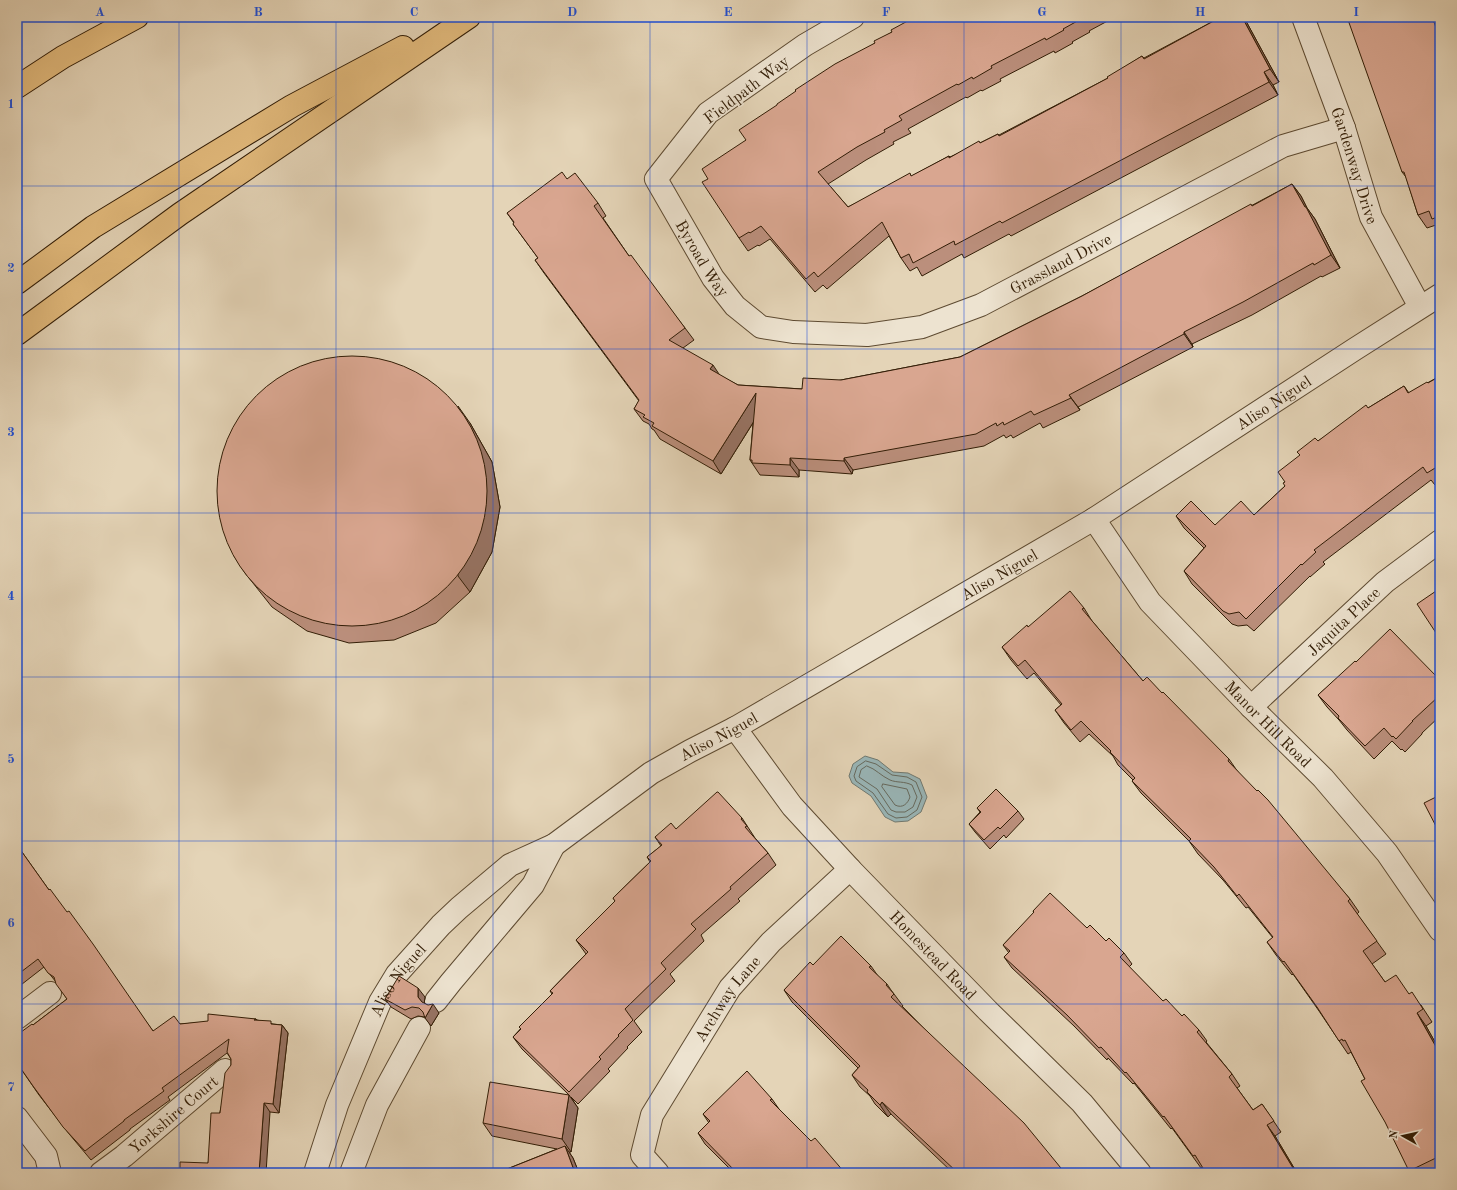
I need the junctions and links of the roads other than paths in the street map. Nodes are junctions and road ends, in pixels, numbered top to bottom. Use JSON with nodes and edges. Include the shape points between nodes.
{"nodes":[{"id":1,"x":137,"y":17,"type":"edge"},
{"id":2,"x":460,"y":17,"type":"edge"},
{"id":3,"x":469,"y":17,"type":"edge"},
{"id":4,"x":853,"y":17,"type":"edge"},
{"id":5,"x":1303,"y":17,"type":"edge"},
{"id":6,"x":17,"y":87,"type":"edge"},
{"id":7,"x":1344,"y":128,"type":"junction"},
{"id":8,"x":656,"y":179,"type":"joint"},
{"id":9,"x":17,"y":283,"type":"edge"},
{"id":10,"x":1440,"y":295,"type":"edge"},
{"id":11,"x":1420,"y":307,"type":"junction"},
{"id":12,"x":761,"y":327,"type":"joint"},
{"id":13,"x":17,"y":334,"type":"edge"},
{"id":14,"x":1094,"y":519,"type":"junction"},
{"id":15,"x":1440,"y":541,"type":"edge"},
{"id":16,"x":1251,"y":707,"type":"junction"},
{"id":17,"x":735,"y":728,"type":"junction"},
{"id":18,"x":554,"y":845,"type":"junction"},
{"id":19,"x":850,"y":869,"type":"junction"},
{"id":20,"x":1440,"y":930,"type":"edge"},
{"id":21,"x":50,"y":993,"type":"dead end"},
{"id":22,"x":436,"y":1001,"type":"dead end"},
{"id":23,"x":17,"y":1018,"type":"edge"},
{"id":24,"x":419,"y":1028,"type":"dead end"},
{"id":25,"x":225,"y":1070,"type":"edge"},
{"id":26,"x":17,"y":1118,"type":"edge"},
{"id":27,"x":50,"y":1173,"type":"edge"},
{"id":28,"x":100,"y":1173,"type":"edge"},
{"id":29,"x":315,"y":1173,"type":"edge"},
{"id":30,"x":351,"y":1173,"type":"edge"},
{"id":31,"x":658,"y":1173,"type":"edge"},
{"id":32,"x":1140,"y":1173,"type":"edge"}],
"edges":[{"from":1,"to":6,"type":"highway","via":[[63,57]]},
{"from":2,"to":9,"type":"highway","via":[[292,106],[93,227]]},
{"from":3,"to":13,"type":"highway","via":[[180,214]]},
{"from":4,"to":8,"type":"street","name":"Fieldpath Way","via":[[805,45],[708,114]]},
{"from":5,"to":7,"type":"street","name":"Gardenway Drive"},
{"from":7,"to":11,"type":"street","name":"Gardenway Drive","via":[[1371,217]]},
{"from":7,"to":12,"type":"street","name":"Grassland Drive","via":[[1283,146],[981,305],[922,327],[867,335],[794,332]]},
{"from":8,"to":12,"type":"street","name":"Byroad Way","via":[[713,278],[735,306]]},
{"from":10,"to":11,"type":"street","name":"Aliso Niguel"},
{"from":11,"to":14,"type":"street","name":"Aliso Niguel"},
{"from":14,"to":16,"type":"street","name":"Manor Hill Road","via":[[1150,602]]},
{"from":14,"to":17,"type":"street","name":"Aliso Niguel"},
{"from":15,"to":16,"type":"street","name":"Jaquita Place","via":[[1385,582]]},
{"from":16,"to":20,"type":"street","name":"Manor Hill Road","via":[[1323,778],[1387,853]]},
{"from":17,"to":18,"type":"street","name":"Aliso Niguel","via":[[651,773]]},
{"from":17,"to":19,"type":"street","name":"Homestead Road","via":[[792,806]]},
{"from":18,"to":22,"type":"street","name":"Aliso Niguel","via":[[533,885]]},
{"from":18,"to":29,"type":"street","name":"Aliso Niguel","via":[[510,865],[441,925],[397,974],[380,1002],[337,1105]]},
{"from":19,"to":31,"type":"street","name":"Archway Lane","via":[[771,942],[730,988],[652,1115],[642,1155]]},
{"from":19,"to":32,"type":"street","name":"Homestead Road","via":[[1082,1103]]},
{"from":21,"to":23,"type":"street"},
{"from":24,"to":30,"type":"street","via":[[377,1105]]},
{"from":25,"to":28,"type":"street","name":"Yorkshire Court","via":[[124,1156]]},
{"from":26,"to":27,"type":"street","via":[[46,1156]]}]}
